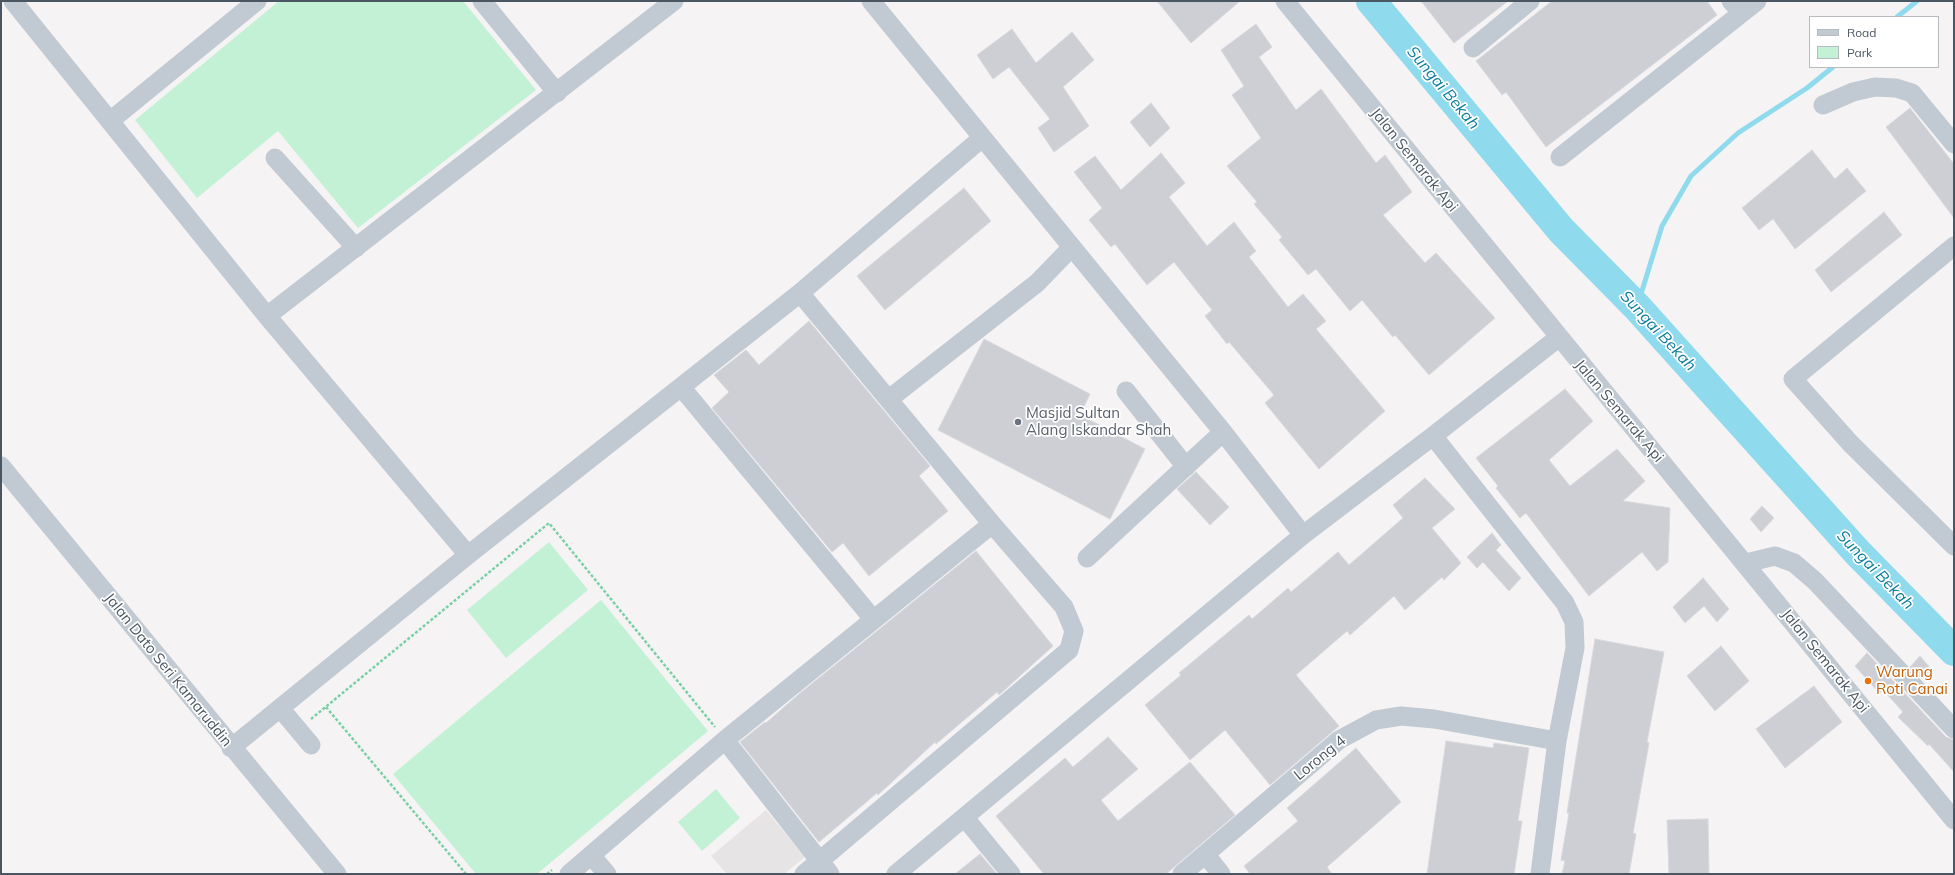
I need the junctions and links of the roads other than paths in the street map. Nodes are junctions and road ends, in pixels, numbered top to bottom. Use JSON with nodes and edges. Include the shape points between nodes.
{"nodes":[{"id":1,"x":13,"y":1,"type":"edge"},
{"id":2,"x":256,"y":1,"type":"edge"},
{"id":3,"x":482,"y":1,"type":"edge"},
{"id":4,"x":674,"y":1,"type":"edge"},
{"id":5,"x":871,"y":1,"type":"edge"},
{"id":6,"x":1284,"y":1,"type":"edge"},
{"id":7,"x":1530,"y":1,"type":"edge"},
{"id":8,"x":1757,"y":1,"type":"edge"},
{"id":9,"x":1736,"y":7,"type":"edge"},
{"id":10,"x":1473,"y":48,"type":"dead end"},
{"id":11,"x":557,"y":93,"type":"junction"},
{"id":12,"x":1823,"y":105,"type":"dead end"},
{"id":13,"x":110,"y":121,"type":"junction"},
{"id":14,"x":982,"y":138,"type":"junction"},
{"id":15,"x":1954,"y":144,"type":"edge"},
{"id":16,"x":1560,"y":157,"type":"dead end"},
{"id":17,"x":275,"y":158,"type":"dead end"},
{"id":18,"x":1954,"y":246,"type":"edge"},
{"id":19,"x":356,"y":248,"type":"junction"},
{"id":20,"x":1071,"y":248,"type":"junction"},
{"id":21,"x":800,"y":293,"type":"junction"},
{"id":22,"x":267,"y":316,"type":"junction"},
{"id":23,"x":1558,"y":338,"type":"junction"},
{"id":24,"x":681,"y":387,"type":"junction"},
{"id":25,"x":1126,"y":390,"type":"dead end"},
{"id":26,"x":889,"y":399,"type":"junction"},
{"id":27,"x":1223,"y":432,"type":"junction"},
{"id":28,"x":1433,"y":436,"type":"junction"},
{"id":29,"x":1,"y":467,"type":"edge"},
{"id":30,"x":1186,"y":467,"type":"junction"},
{"id":31,"x":992,"y":524,"type":"junction"},
{"id":32,"x":1303,"y":535,"type":"junction"},
{"id":33,"x":1954,"y":546,"type":"edge"},
{"id":34,"x":468,"y":555,"type":"junction"},
{"id":35,"x":1087,"y":558,"type":"dead end"},
{"id":36,"x":1746,"y":563,"type":"junction"},
{"id":37,"x":873,"y":619,"type":"junction"},
{"id":38,"x":280,"y":708,"type":"junction"},
{"id":39,"x":1954,"y":729,"type":"edge"},
{"id":40,"x":726,"y":740,"type":"junction"},
{"id":41,"x":1557,"y":741,"type":"junction"},
{"id":42,"x":311,"y":745,"type":"dead end"},
{"id":43,"x":232,"y":748,"type":"junction"},
{"id":44,"x":965,"y":818,"type":"junction"},
{"id":45,"x":1954,"y":820,"type":"edge"},
{"id":46,"x":591,"y":855,"type":"junction"},
{"id":47,"x":1206,"y":855,"type":"junction"},
{"id":48,"x":825,"y":868,"type":"edge"},
{"id":49,"x":337,"y":874,"type":"edge"},
{"id":50,"x":569,"y":874,"type":"edge"},
{"id":51,"x":607,"y":874,"type":"edge"},
{"id":52,"x":804,"y":874,"type":"edge"},
{"id":53,"x":896,"y":874,"type":"edge"},
{"id":54,"x":1011,"y":874,"type":"edge"},
{"id":55,"x":1182,"y":874,"type":"edge"},
{"id":56,"x":1221,"y":874,"type":"edge"},
{"id":57,"x":1540,"y":874,"type":"edge"}],
"edges":[{"from":1,"to":13,"type":"street"},
{"from":2,"to":13,"type":"street"},
{"from":3,"to":11,"type":"street"},
{"from":4,"to":11,"type":"street"},
{"from":5,"to":14,"type":"street"},
{"from":6,"to":23,"type":"street","name":"Jalan Semarak Api"},
{"from":7,"to":10,"type":"street"},
{"from":8,"to":9,"type":"street"},
{"from":9,"to":16,"type":"street"},
{"from":11,"to":19,"type":"street"},
{"from":12,"to":15,"type":"street","via":[[1853,92],[1875,87],[1912,93]]},
{"from":13,"to":22,"type":"street"},
{"from":14,"to":20,"type":"street"},
{"from":14,"to":21,"type":"street"},
{"from":17,"to":19,"type":"street"},
{"from":18,"to":33,"type":"street","via":[[1794,379],[1850,443]]},
{"from":19,"to":22,"type":"street"},
{"from":20,"to":26,"type":"street","via":[[1037,283]]},
{"from":20,"to":27,"type":"street"},
{"from":21,"to":24,"type":"street"},
{"from":21,"to":26,"type":"street"},
{"from":22,"to":34,"type":"street"},
{"from":23,"to":28,"type":"street"},
{"from":23,"to":36,"type":"street","name":"Jalan Semarak Api"},
{"from":24,"to":34,"type":"street"},
{"from":24,"to":37,"type":"street"},
{"from":25,"to":30,"type":"street"},
{"from":26,"to":31,"type":"street"},
{"from":27,"to":30,"type":"street"},
{"from":27,"to":32,"type":"street"},
{"from":28,"to":32,"type":"street"},
{"from":28,"to":41,"type":"street","via":[[1565,603],[1574,622],[1575,648]]},
{"from":29,"to":43,"type":"street","name":"Jalan Dato Seri Kamaruddin"},
{"from":30,"to":35,"type":"street"},
{"from":31,"to":37,"type":"street"},
{"from":31,"to":48,"type":"street","via":[[1064,607],[1074,631],[1069,650]]},
{"from":32,"to":44,"type":"street"},
{"from":34,"to":38,"type":"street"},
{"from":36,"to":39,"type":"street","via":[[1775,556],[1794,563],[1815,581]]},
{"from":36,"to":45,"type":"street","name":"Jalan Semarak Api"},
{"from":37,"to":40,"type":"street"},
{"from":38,"to":42,"type":"street"},
{"from":38,"to":43,"type":"street"},
{"from":40,"to":46,"type":"street"},
{"from":40,"to":48,"type":"street"},
{"from":41,"to":47,"type":"street","name":"Lorong 4","via":[[1434,719],[1401,716],[1376,720],[1339,740]]},
{"from":41,"to":57,"type":"street"},
{"from":43,"to":49,"type":"street","name":"Jalan Dato Seri Kamaruddin"},
{"from":44,"to":53,"type":"street"},
{"from":44,"to":54,"type":"street"},
{"from":46,"to":50,"type":"street"},
{"from":46,"to":51,"type":"street"},
{"from":47,"to":55,"type":"street","name":"Lorong 4"},
{"from":47,"to":56,"type":"street"},
{"from":48,"to":52,"type":"street"}]}
